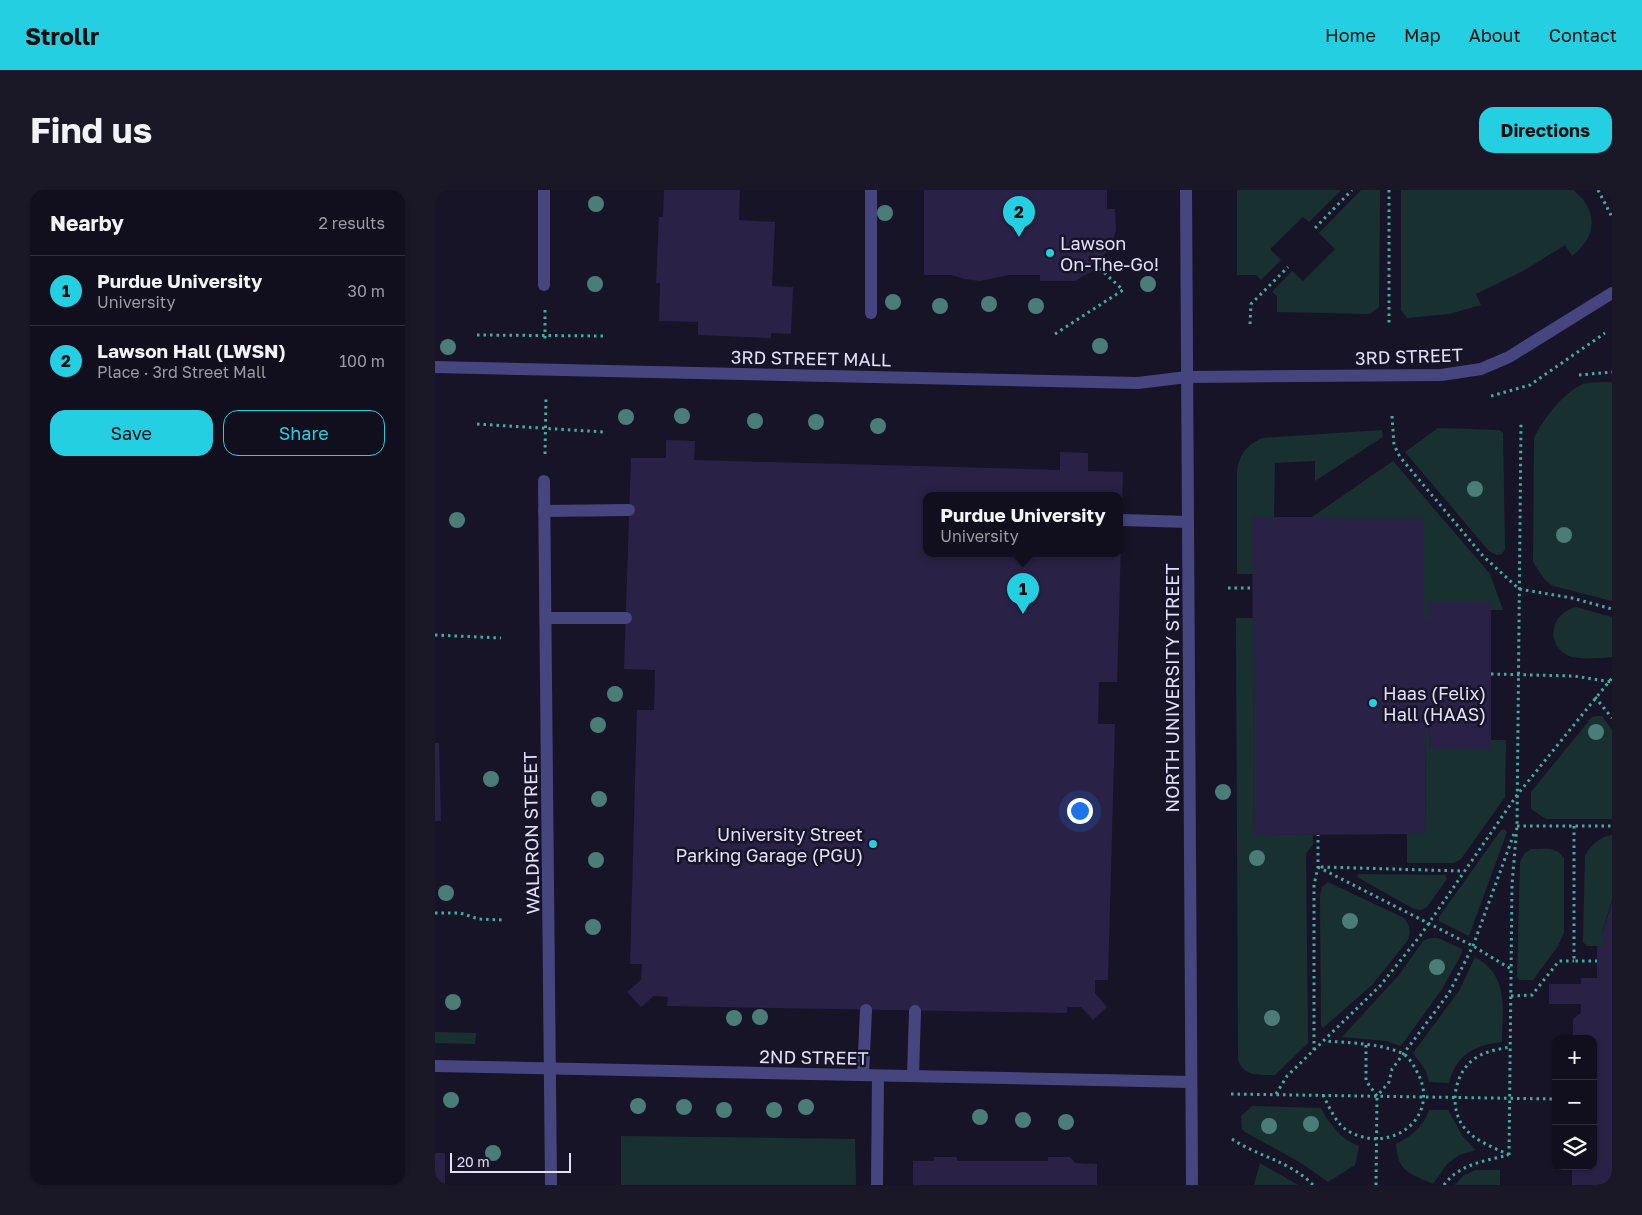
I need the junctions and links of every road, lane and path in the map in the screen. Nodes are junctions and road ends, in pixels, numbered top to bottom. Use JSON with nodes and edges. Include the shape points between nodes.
{"nodes":[{"id":1,"x":544,"y":190,"type":"edge"},
{"id":2,"x":871,"y":190,"type":"edge"},
{"id":3,"x":1186,"y":190,"type":"edge"},
{"id":4,"x":1352,"y":190,"type":"edge"},
{"id":5,"x":1389,"y":190,"type":"edge"},
{"id":6,"x":1598,"y":190,"type":"edge"},
{"id":7,"x":1612,"y":217,"type":"edge"},
{"id":8,"x":1315,"y":228,"type":"dead end"},
{"id":9,"x":1097,"y":266,"type":"dead end"},
{"id":10,"x":1288,"y":267,"type":"dead end"},
{"id":11,"x":545,"y":285,"type":"dead end"},
{"id":12,"x":1612,"y":293,"type":"edge"},
{"id":13,"x":871,"y":313,"type":"dead end"},
{"id":14,"x":1250,"y":324,"type":"dead end"},
{"id":15,"x":1389,"y":325,"type":"dead end"},
{"id":16,"x":1055,"y":334,"type":"dead end"},
{"id":17,"x":477,"y":335,"type":"dead end"},
{"id":18,"x":606,"y":336,"type":"dead end"},
{"id":19,"x":435,"y":367,"type":"edge"},
{"id":20,"x":1612,"y":372,"type":"edge"},
{"id":21,"x":1579,"y":375,"type":"dead end"},
{"id":22,"x":1187,"y":377,"type":"junction"},
{"id":23,"x":1392,"y":416,"type":"dead end"},
{"id":24,"x":1521,"y":421,"type":"dead end"},
{"id":25,"x":477,"y":424,"type":"dead end"},
{"id":26,"x":604,"y":432,"type":"dead end"},
{"id":27,"x":545,"y":480,"type":"dead end"},
{"id":28,"x":629,"y":510,"type":"dead end"},
{"id":29,"x":545,"y":511,"type":"junction"},
{"id":30,"x":1123,"y":520,"type":"edge"},
{"id":31,"x":1188,"y":522,"type":"junction"},
{"id":32,"x":1228,"y":588,"type":"dead end"},
{"id":33,"x":1253,"y":588,"type":"dead end"},
{"id":34,"x":1519,"y":589,"type":"junction"},
{"id":35,"x":1612,"y":609,"type":"edge"},
{"id":36,"x":546,"y":618,"type":"junction"},
{"id":37,"x":626,"y":618,"type":"dead end"},
{"id":38,"x":435,"y":635,"type":"edge"},
{"id":39,"x":501,"y":638,"type":"dead end"},
{"id":40,"x":1491,"y":674,"type":"dead end"},
{"id":41,"x":1518,"y":675,"type":"junction"},
{"id":42,"x":1612,"y":678,"type":"edge"},
{"id":43,"x":1610,"y":682,"type":"edge"},
{"id":44,"x":1595,"y":697,"type":"junction"},
{"id":45,"x":1612,"y":718,"type":"edge"},
{"id":46,"x":1517,"y":796,"type":"junction"},
{"id":47,"x":1517,"y":826,"type":"junction"},
{"id":48,"x":1574,"y":826,"type":"junction"},
{"id":49,"x":1612,"y":826,"type":"edge"},
{"id":50,"x":1318,"y":835,"type":"dead end"},
{"id":51,"x":1318,"y":867,"type":"junction"},
{"id":52,"x":1463,"y":870,"type":"junction"},
{"id":53,"x":435,"y":913,"type":"edge"},
{"id":54,"x":503,"y":920,"type":"dead end"},
{"id":55,"x":1428,"y":923,"type":"junction"},
{"id":56,"x":1473,"y":946,"type":"junction"},
{"id":57,"x":1574,"y":961,"type":"junction"},
{"id":58,"x":1597,"y":961,"type":"dead end"},
{"id":59,"x":1511,"y":969,"type":"junction"},
{"id":60,"x":1511,"y":996,"type":"junction"},
{"id":61,"x":866,"y":1010,"type":"dead end"},
{"id":62,"x":915,"y":1011,"type":"dead end"},
{"id":63,"x":1325,"y":1041,"type":"junction"},
{"id":64,"x":1367,"y":1045,"type":"junction"},
{"id":65,"x":1510,"y":1048,"type":"junction"},
{"id":66,"x":1314,"y":1050,"type":"junction"},
{"id":67,"x":1403,"y":1054,"type":"junction"},
{"id":68,"x":435,"y":1066,"type":"edge"},
{"id":69,"x":551,"y":1069,"type":"junction"},
{"id":70,"x":863,"y":1075,"type":"junction"},
{"id":71,"x":878,"y":1076,"type":"junction"},
{"id":72,"x":913,"y":1076,"type":"junction"},
{"id":73,"x":1191,"y":1082,"type":"junction"},
{"id":74,"x":1231,"y":1094,"type":"dead end"},
{"id":75,"x":1276,"y":1094,"type":"junction"},
{"id":76,"x":1323,"y":1095,"type":"junction"},
{"id":77,"x":1377,"y":1096,"type":"junction"},
{"id":78,"x":1424,"y":1096,"type":"junction"},
{"id":79,"x":1455,"y":1096,"type":"junction"},
{"id":80,"x":1510,"y":1098,"type":"junction"},
{"id":81,"x":1552,"y":1099,"type":"edge"},
{"id":82,"x":1232,"y":1139,"type":"dead end"},
{"id":83,"x":1376,"y":1141,"type":"junction"},
{"id":84,"x":1509,"y":1155,"type":"junction"},
{"id":85,"x":551,"y":1185,"type":"edge"},
{"id":86,"x":877,"y":1185,"type":"edge"},
{"id":87,"x":1192,"y":1185,"type":"edge"},
{"id":88,"x":1313,"y":1185,"type":"edge"},
{"id":89,"x":1376,"y":1185,"type":"edge"},
{"id":90,"x":1444,"y":1185,"type":"edge"}],
"edges":[{"from":1,"to":11,"type":"street"},
{"from":2,"to":13,"type":"street"},
{"from":3,"to":22,"type":"street","name":"NORTH UNIVERSITY STREET"},
{"from":4,"to":8,"type":"path"},
{"from":5,"to":15,"type":"path"},
{"from":6,"to":7,"type":"path"},
{"from":9,"to":16,"type":"path","via":[[1123,290]]},
{"from":10,"to":14,"type":"path","via":[[1251,304]]},
{"from":12,"to":22,"type":"street","name":"3RD STREET","via":[[1509,357],[1481,369],[1441,375]]},
{"from":17,"to":18,"type":"path"},
{"from":19,"to":22,"type":"street","name":"3RD STREET MALL","via":[[1138,383]]},
{"from":20,"to":21,"type":"path"},
{"from":22,"to":31,"type":"street","name":"NORTH UNIVERSITY STREET"},
{"from":23,"to":34,"type":"path","via":[[1394,445],[1400,457],[1483,556]]},
{"from":24,"to":34,"type":"path"},
{"from":25,"to":26,"type":"path"},
{"from":27,"to":29,"type":"street","name":"WALDRON STREET"},
{"from":28,"to":29,"type":"street"},
{"from":29,"to":36,"type":"street","name":"WALDRON STREET"},
{"from":30,"to":31,"type":"street"},
{"from":31,"to":73,"type":"street","name":"NORTH UNIVERSITY STREET"},
{"from":32,"to":33,"type":"path"},
{"from":34,"to":35,"type":"path"},
{"from":34,"to":41,"type":"path"},
{"from":36,"to":37,"type":"street"},
{"from":36,"to":69,"type":"street","name":"WALDRON STREET"},
{"from":38,"to":39,"type":"path"},
{"from":40,"to":41,"type":"path"},
{"from":41,"to":43,"type":"path","via":[[1574,676]]},
{"from":41,"to":46,"type":"path"},
{"from":42,"to":43,"type":"path"},
{"from":43,"to":44,"type":"path"},
{"from":44,"to":45,"type":"path"},
{"from":44,"to":46,"type":"path"},
{"from":46,"to":47,"type":"path"},
{"from":46,"to":52,"type":"path"},
{"from":47,"to":48,"type":"path"},
{"from":47,"to":56,"type":"path"},
{"from":47,"to":59,"type":"path","via":[[1512,884]]},
{"from":48,"to":49,"type":"path"},
{"from":48,"to":57,"type":"path"},
{"from":50,"to":51,"type":"path"},
{"from":51,"to":52,"type":"path"},
{"from":51,"to":55,"type":"path"},
{"from":51,"to":66,"type":"path","via":[[1314,885]]},
{"from":52,"to":55,"type":"path"},
{"from":53,"to":54,"type":"path","via":[[461,913],[479,920]]},
{"from":55,"to":56,"type":"path"},
{"from":55,"to":63,"type":"path","via":[[1380,986]]},
{"from":56,"to":59,"type":"path"},
{"from":56,"to":67,"type":"path","via":[[1449,992]]},
{"from":57,"to":58,"type":"path"},
{"from":57,"to":60,"type":"path","via":[[1559,961],[1532,995]]},
{"from":59,"to":60,"type":"path"},
{"from":60,"to":65,"type":"path"},
{"from":61,"to":70,"type":"street"},
{"from":62,"to":72,"type":"street"},
{"from":63,"to":64,"type":"path"},
{"from":63,"to":66,"type":"path"},
{"from":64,"to":67,"type":"path"},
{"from":64,"to":77,"type":"path","via":[[1366,1081]]},
{"from":65,"to":79,"type":"path","via":[[1477,1057],[1464,1069]]},
{"from":65,"to":80,"type":"path"},
{"from":66,"to":75,"type":"path","via":[[1287,1076]]},
{"from":67,"to":77,"type":"path","via":[[1392,1069],[1389,1082]]},
{"from":67,"to":78,"type":"path","via":[[1420,1076]]},
{"from":68,"to":69,"type":"street","name":"2ND STREET"},
{"from":69,"to":70,"type":"street","name":"2ND STREET"},
{"from":69,"to":85,"type":"street","name":"WALDRON STREET"},
{"from":70,"to":71,"type":"street","name":"2ND STREET"},
{"from":71,"to":72,"type":"street","name":"2ND STREET"},
{"from":71,"to":86,"type":"street"},
{"from":72,"to":73,"type":"street","name":"2ND STREET"},
{"from":73,"to":87,"type":"street","name":"NORTH UNIVERSITY STREET"},
{"from":74,"to":75,"type":"path"},
{"from":75,"to":76,"type":"path"},
{"from":76,"to":77,"type":"path"},
{"from":76,"to":83,"type":"path","via":[[1334,1116],[1349,1132]]},
{"from":77,"to":78,"type":"path"},
{"from":77,"to":83,"type":"path"},
{"from":78,"to":79,"type":"path"},
{"from":78,"to":83,"type":"path","via":[[1410,1128],[1395,1137]]},
{"from":79,"to":80,"type":"path"},
{"from":79,"to":84,"type":"path","via":[[1463,1126],[1476,1139]]},
{"from":80,"to":81,"type":"path"},
{"from":80,"to":84,"type":"path"},
{"from":82,"to":88,"type":"path","via":[[1246,1149],[1286,1164]]},
{"from":83,"to":89,"type":"path"},
{"from":84,"to":90,"type":"path","via":[[1461,1169]]}]}
